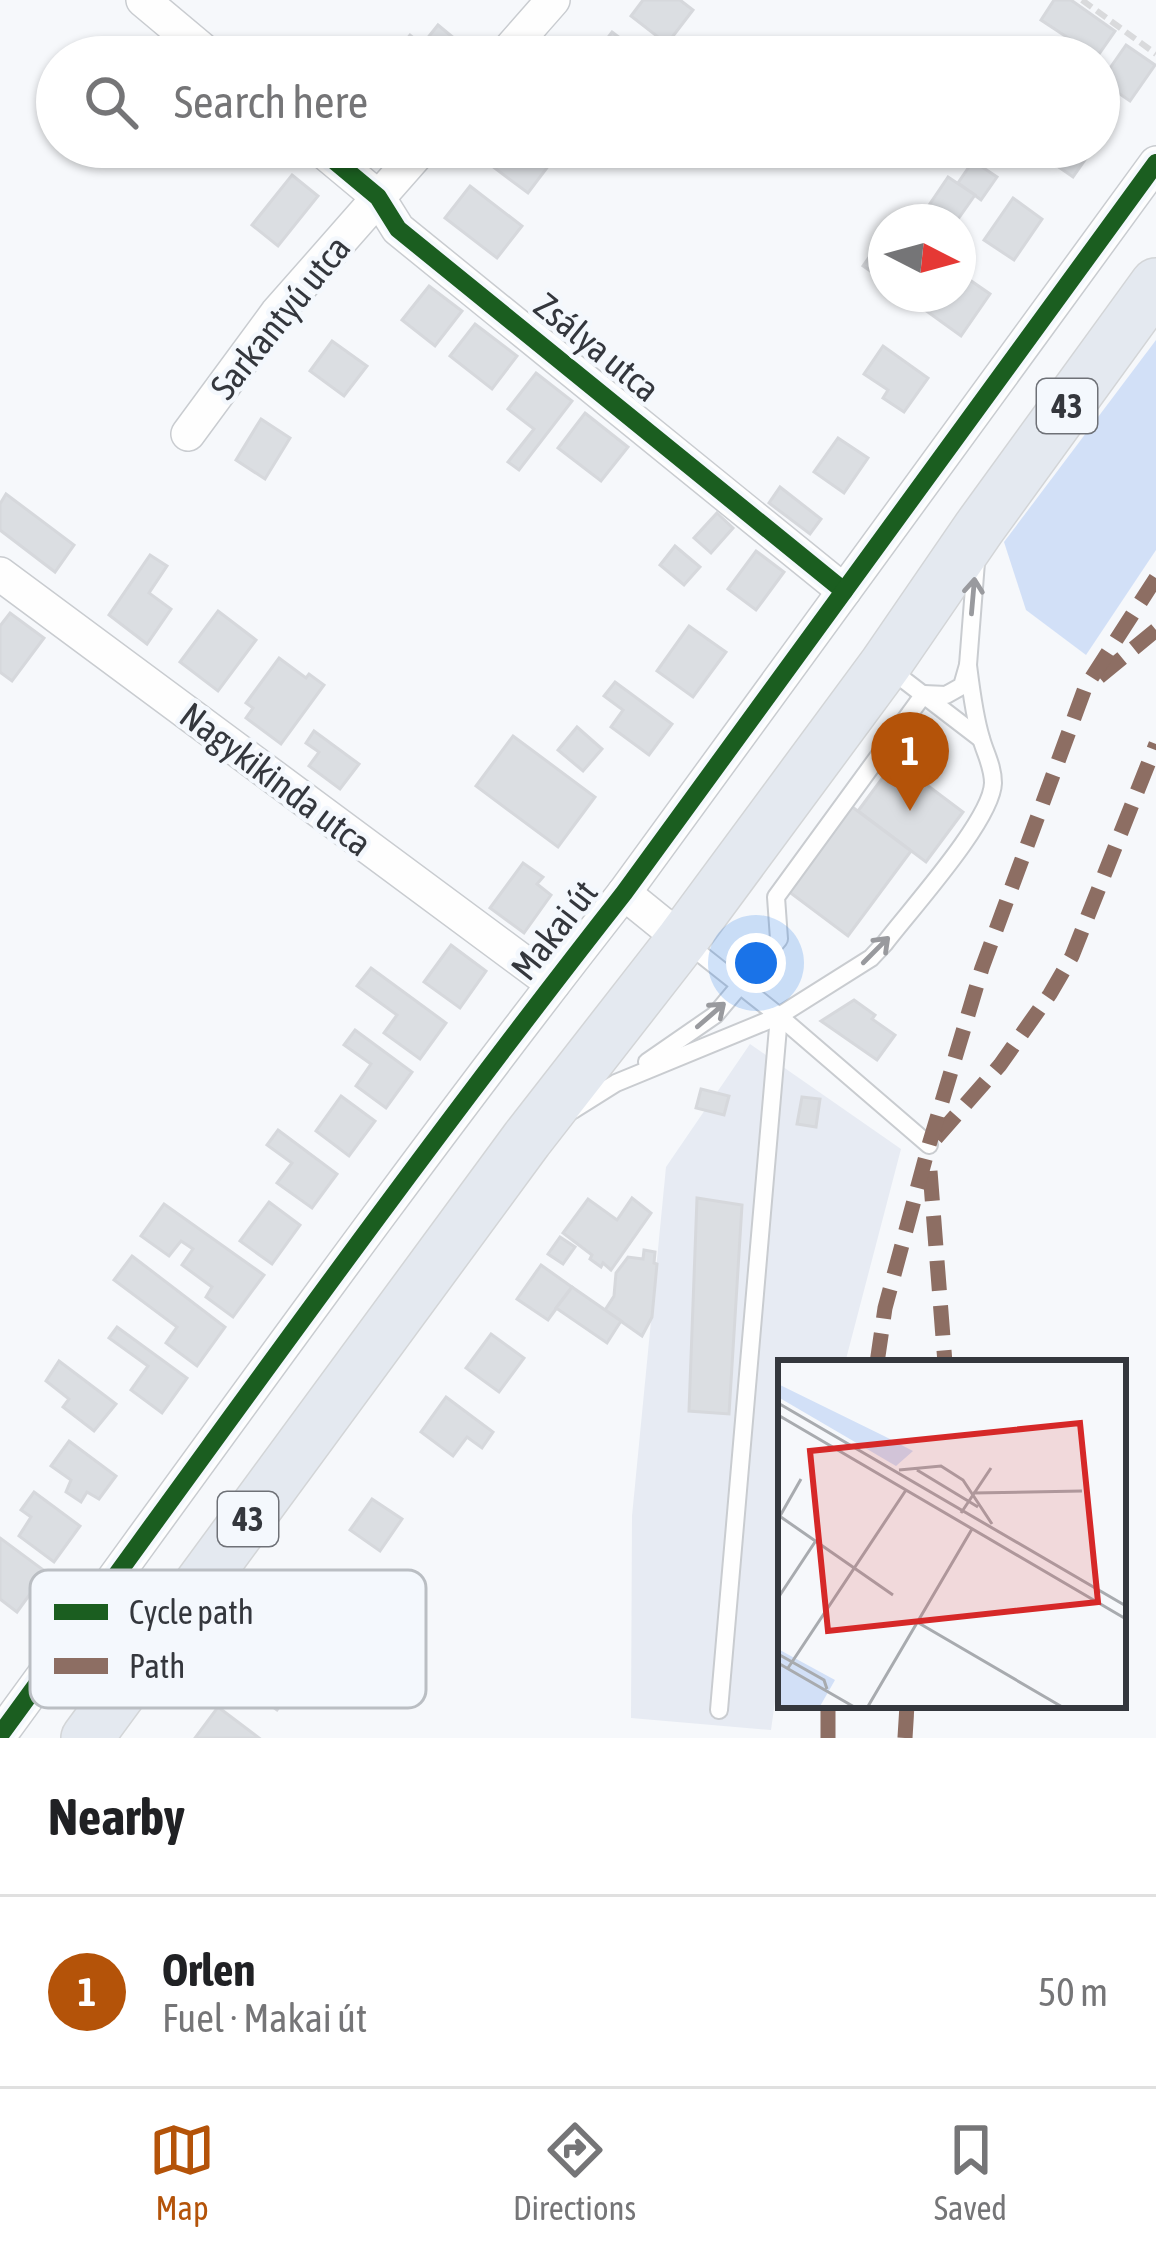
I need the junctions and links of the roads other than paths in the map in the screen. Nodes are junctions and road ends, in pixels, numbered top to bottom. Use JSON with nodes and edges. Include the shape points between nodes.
{"nodes":[{"id":1,"x":143,"y":0,"type":"edge"},
{"id":2,"x":554,"y":0,"type":"edge"},
{"id":3,"x":186,"y":36,"type":"edge"},
{"id":4,"x":522,"y":36,"type":"edge"},
{"id":5,"x":1156,"y":163,"type":"edge"},
{"id":6,"x":343,"y":168,"type":"edge"},
{"id":7,"x":404,"y":168,"type":"edge"},
{"id":8,"x":378,"y":197,"type":"junction"},
{"id":9,"x":1156,"y":284,"type":"edge"},
{"id":10,"x":188,"y":434,"type":"dead end"},
{"id":11,"x":979,"y":528,"type":"junction"},
{"id":12,"x":0,"y":574,"type":"edge"},
{"id":13,"x":844,"y":591,"type":"junction"},
{"id":14,"x":968,"y":665,"type":"junction"},
{"id":15,"x":904,"y":680,"type":"junction"},
{"id":16,"x":981,"y":739,"type":"junction"},
{"id":17,"x":624,"y":893,"type":"junction"},
{"id":18,"x":682,"y":940,"type":"junction"},
{"id":19,"x":553,"y":984,"type":"junction"},
{"id":20,"x":741,"y":986,"type":"junction"},
{"id":21,"x":779,"y":1016,"type":"junction"},
{"id":22,"x":616,"y":1083,"type":"junction"},
{"id":23,"x":527,"y":1139,"type":"junction"},
{"id":24,"x":929,"y":1145,"type":"dead end"},
{"id":25,"x":120,"y":1570,"type":"edge"},
{"id":26,"x":210,"y":1570,"type":"edge"},
{"id":27,"x":30,"y":1694,"type":"edge"},
{"id":28,"x":109,"y":1708,"type":"edge"},
{"id":29,"x":719,"y":1709,"type":"dead end"},
{"id":30,"x":0,"y":1735,"type":"edge"},
{"id":31,"x":87,"y":1738,"type":"edge"}],
"edges":[{"from":1,"to":3,"type":"street"},
{"from":2,"to":4,"type":"street"},
{"from":5,"to":13,"type":"street","name":"Makai út"},
{"from":6,"to":8,"type":"street","name":"Zsálya utca"},
{"from":7,"to":8,"type":"street","name":"Sarkantyú utca"},
{"from":8,"to":10,"type":"street","name":"Sarkantyú utca","via":[[277,313]]},
{"from":8,"to":13,"type":"street","name":"Zsálya utca","via":[[398,229]]},
{"from":9,"to":11,"type":"main road","number":"43"},
{"from":14,"to":11,"type":"lane","one_way":true},
{"from":11,"to":15,"type":"main road","number":"43"},
{"from":12,"to":19,"type":"street","name":"Nagykikinda utca"},
{"from":13,"to":17,"type":"street","name":"Makai út"},
{"from":14,"to":15,"type":"lane","via":[[962,686],[946,695]]},
{"from":14,"to":16,"type":"lane"},
{"from":15,"to":16,"type":"lane"},
{"from":15,"to":18,"type":"main road","number":"43"},
{"from":15,"to":20,"type":"lane","via":[[776,897],[778,939]]},
{"from":21,"to":16,"type":"lane","one_way":true,"via":[[871,958],[977,826],[993,784]]},
{"from":17,"to":18,"type":"street","name":"Makai út"},
{"from":17,"to":19,"type":"street","name":"Makai út"},
{"from":18,"to":20,"type":"lane"},
{"from":18,"to":23,"type":"main road","number":"43"},
{"from":19,"to":25,"type":"street","name":"Makai út"},
{"from":20,"to":21,"type":"lane"},
{"from":22,"to":20,"type":"lane","one_way":true,"via":[[715,1015]]},
{"from":21,"to":22,"type":"lane"},
{"from":21,"to":24,"type":"lane"},
{"from":21,"to":29,"type":"lane"},
{"from":22,"to":23,"type":"lane"},
{"from":23,"to":26,"type":"main road","number":"43"},
{"from":27,"to":30,"type":"street","name":"Makai út"},
{"from":28,"to":31,"type":"main road","number":"43"}]}
